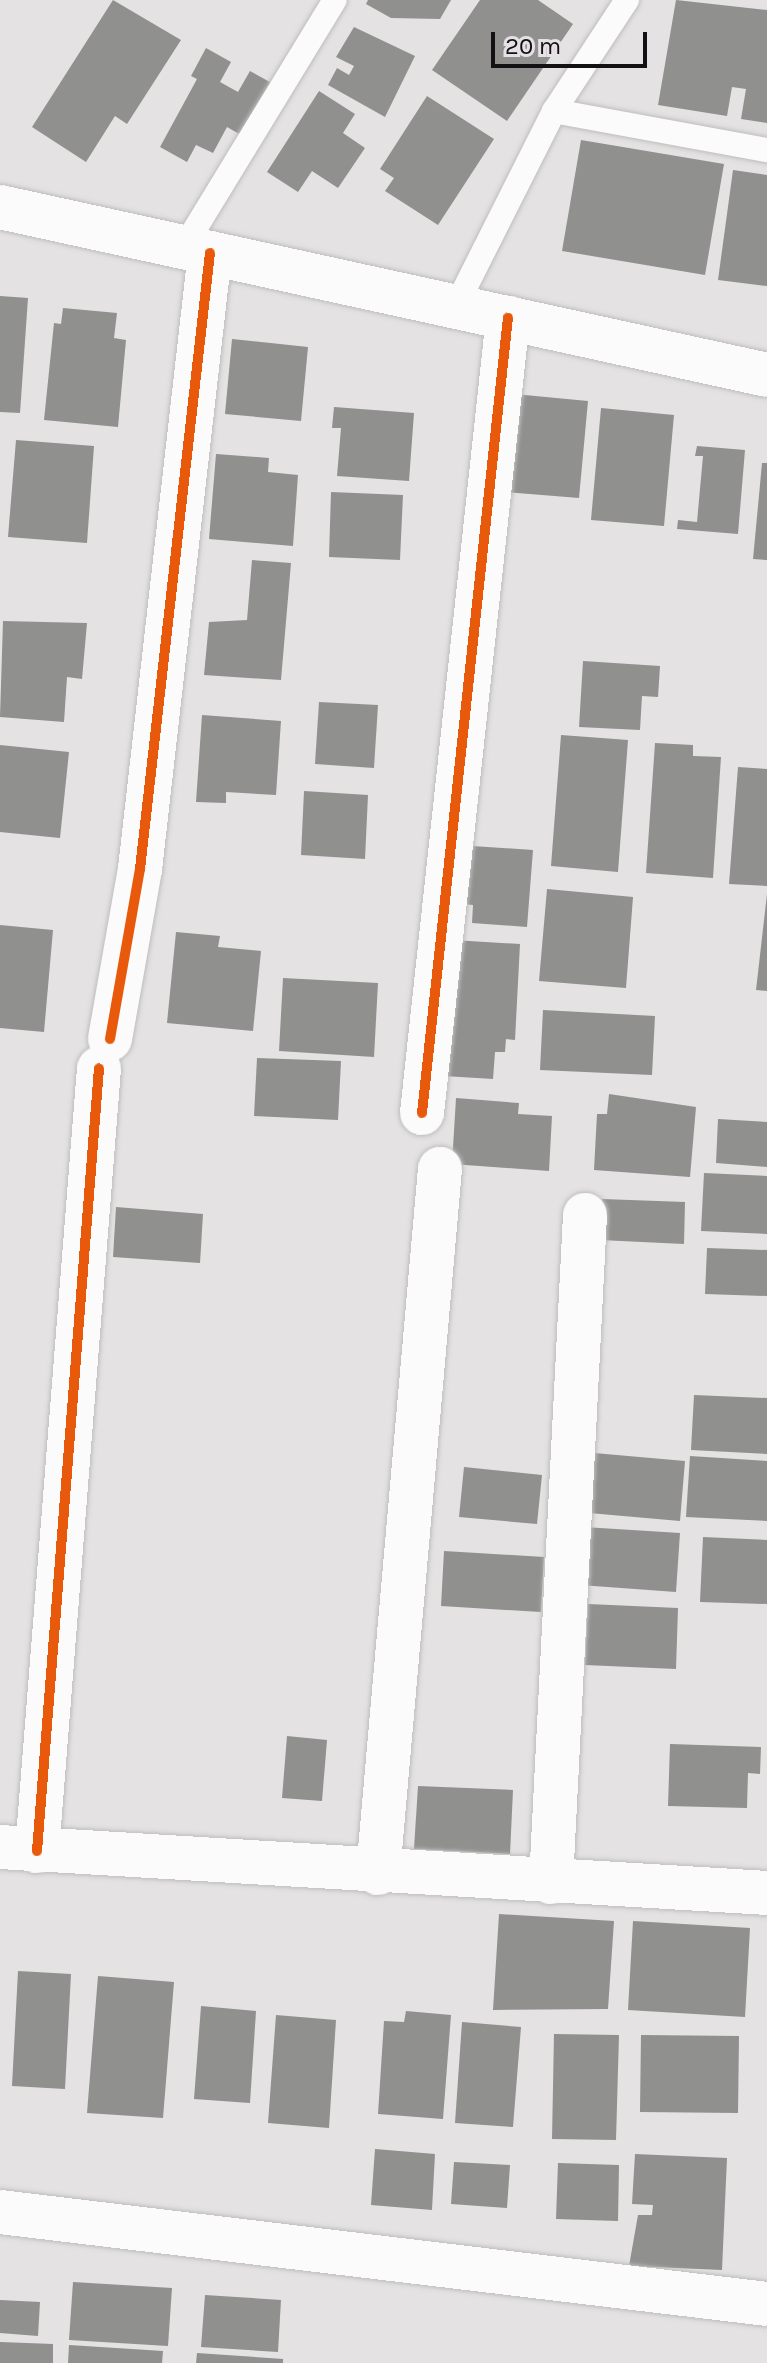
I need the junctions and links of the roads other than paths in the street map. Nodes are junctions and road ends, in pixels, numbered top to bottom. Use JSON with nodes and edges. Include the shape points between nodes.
{"nodes":[{"id":1,"x":335,"y":0,"type":"edge"},
{"id":2,"x":627,"y":0,"type":"edge"},
{"id":3,"x":554,"y":111,"type":"junction"},
{"id":4,"x":767,"y":150,"type":"edge"},
{"id":5,"x":0,"y":207,"type":"edge"},
{"id":6,"x":197,"y":250,"type":"junction"},
{"id":7,"x":455,"y":308,"type":"junction"},
{"id":8,"x":508,"y":318,"type":"junction"},
{"id":9,"x":767,"y":375,"type":"edge"},
{"id":10,"x":422,"y":1113,"type":"dead end"},
{"id":11,"x":440,"y":1169,"type":"dead end"},
{"id":12,"x":585,"y":1215,"type":"dead end"},
{"id":13,"x":18,"y":1849,"type":"edge"},
{"id":14,"x":378,"y":1873,"type":"junction"},
{"id":15,"x":551,"y":1882,"type":"junction"},
{"id":16,"x":767,"y":1893,"type":"edge"},
{"id":17,"x":0,"y":2212,"type":"edge"},
{"id":18,"x":767,"y":2304,"type":"edge"}],
"edges":[{"from":1,"to":6,"type":"lane"},
{"from":2,"to":3,"type":"lane"},
{"from":3,"to":4,"type":"lane"},
{"from":3,"to":7,"type":"lane"},
{"from":5,"to":6,"type":"street"},
{"from":6,"to":7,"type":"street"},
{"from":6,"to":13,"type":"street","via":[[140,869],[104,1054]]},
{"from":7,"to":8,"type":"street"},
{"from":8,"to":9,"type":"street"},
{"from":8,"to":10,"type":"street"},
{"from":11,"to":14,"type":"street"},
{"from":12,"to":15,"type":"street"},
{"from":13,"to":14,"type":"street"},
{"from":14,"to":15,"type":"street"},
{"from":15,"to":16,"type":"street"},
{"from":17,"to":18,"type":"street"}]}
